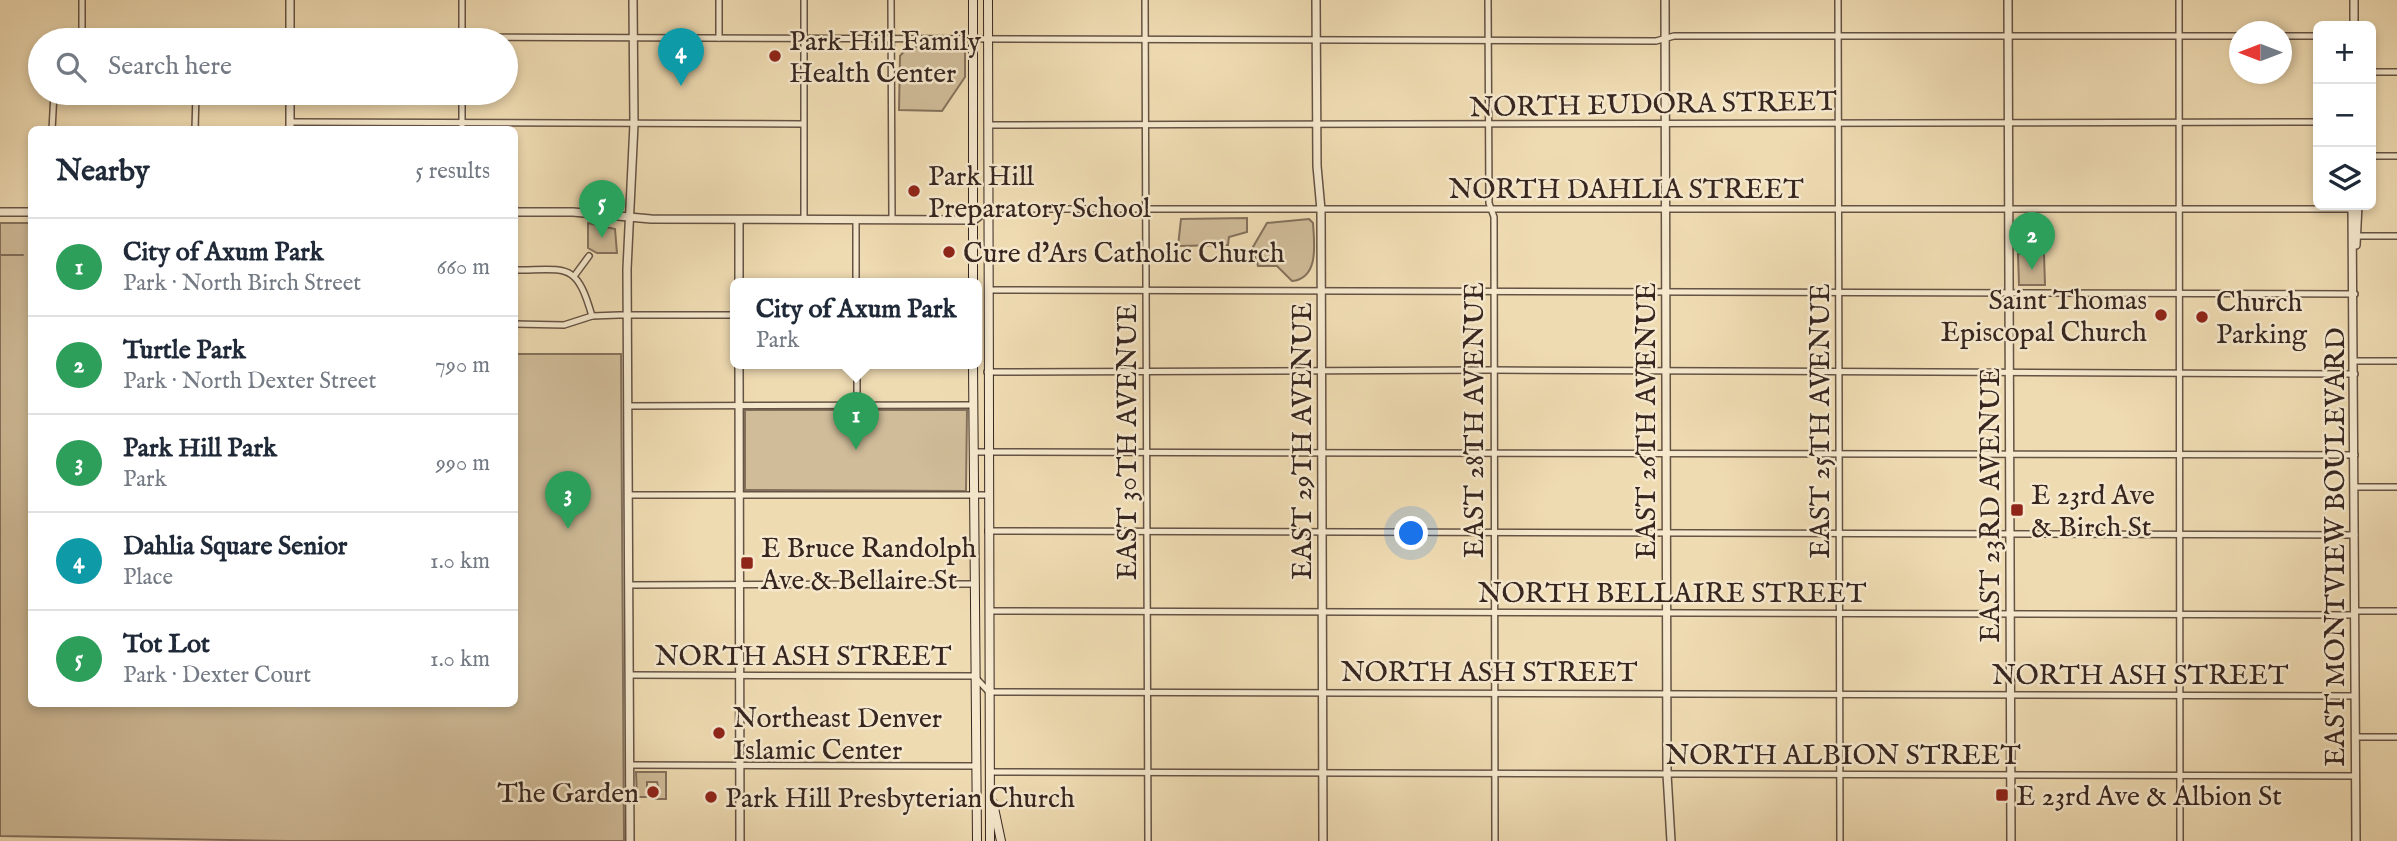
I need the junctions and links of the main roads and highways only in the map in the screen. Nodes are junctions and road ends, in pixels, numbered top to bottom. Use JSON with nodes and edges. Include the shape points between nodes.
{"nodes":[{"id":1,"x":974,"y":0,"type":"edge"},
{"id":2,"x":988,"y":0,"type":"edge"},
{"id":3,"x":973,"y":278,"type":"edge"},
{"id":4,"x":973,"y":369,"type":"edge"},
{"id":5,"x":989,"y":783,"type":"junction"},
{"id":6,"x":977,"y":841,"type":"edge"},
{"id":7,"x":990,"y":841,"type":"edge"},
{"id":8,"x":1001,"y":841,"type":"edge"}],
"edges":[{"from":1,"to":3,"type":"main road"},
{"from":2,"to":5,"type":"main road"},
{"from":4,"to":6,"type":"main road","via":[[969,405]]},
{"from":5,"to":7,"type":"main road"},
{"from":5,"to":8,"type":"main road"}]}
